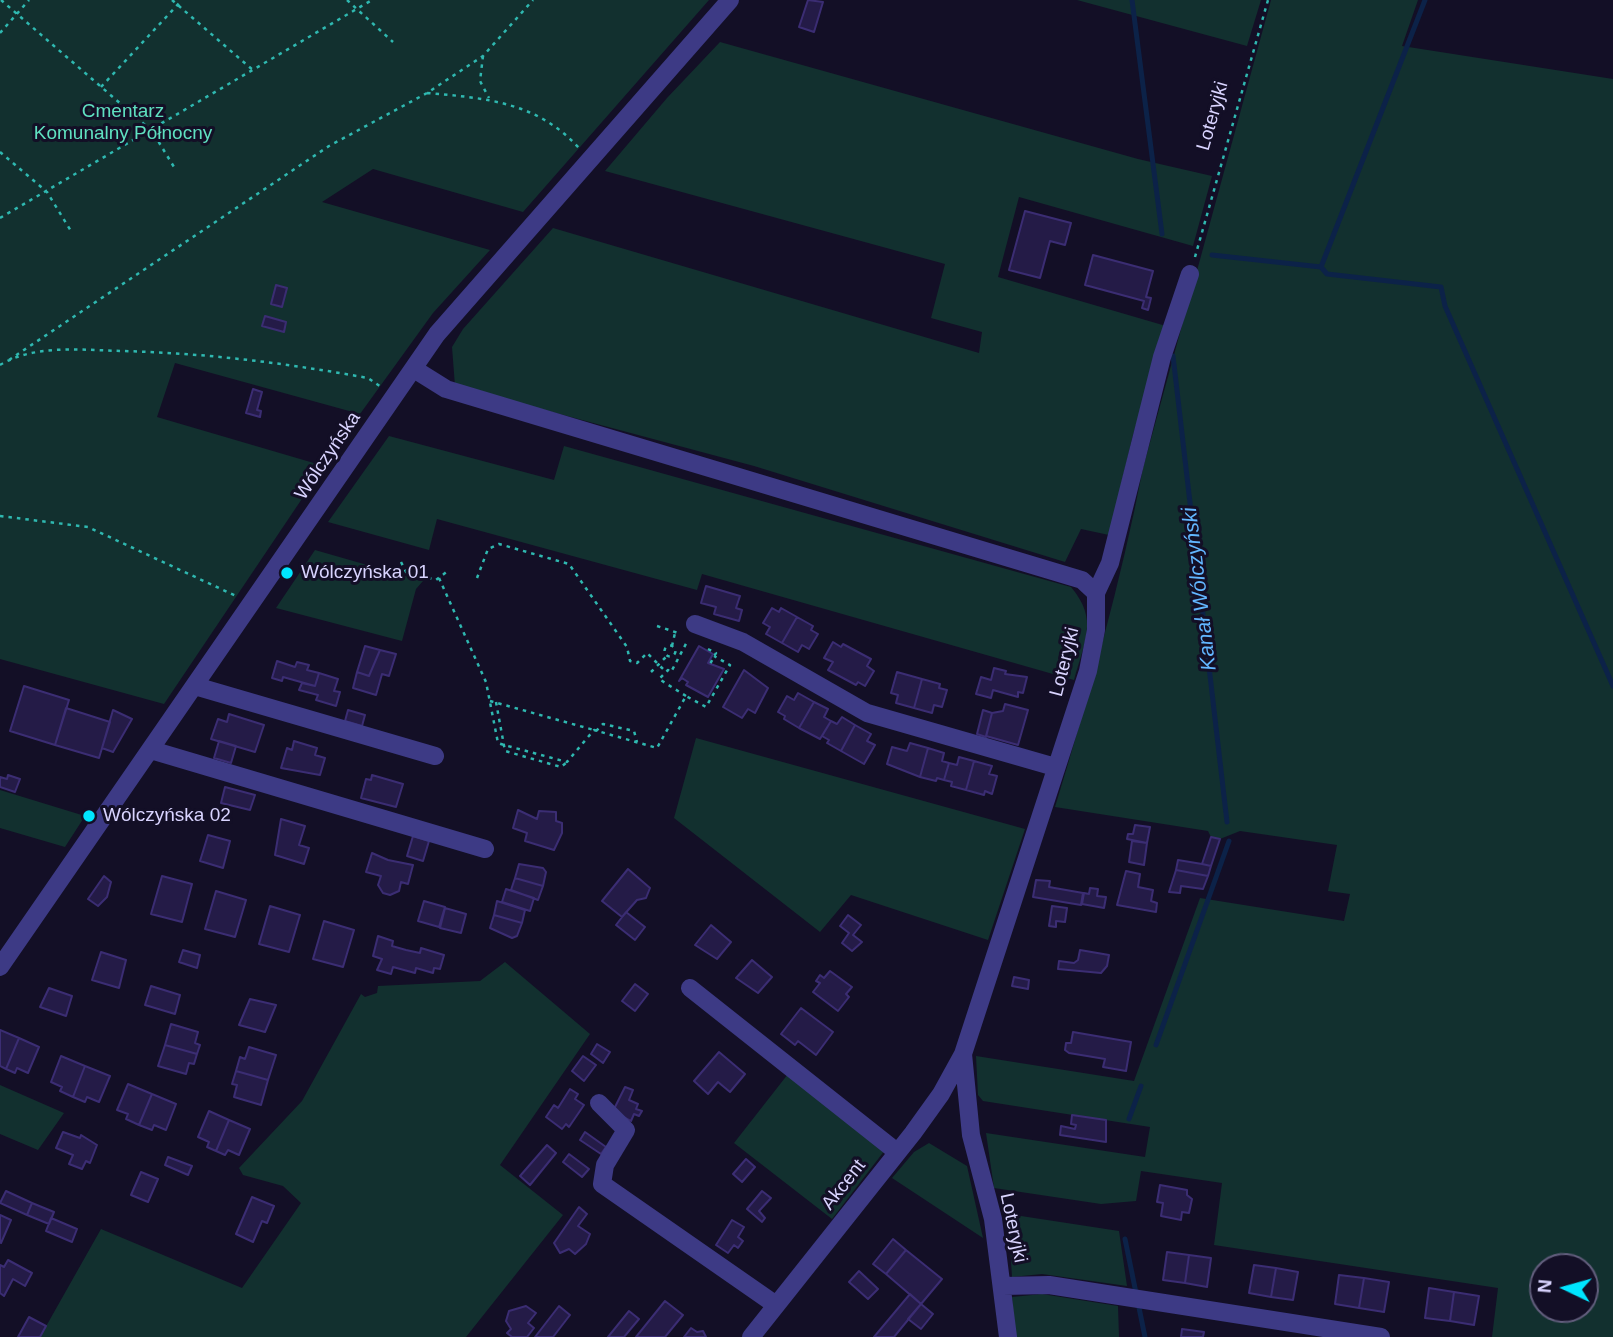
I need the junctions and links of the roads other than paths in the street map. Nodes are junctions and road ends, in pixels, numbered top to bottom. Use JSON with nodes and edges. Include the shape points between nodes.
{"nodes":[{"id":1,"x":730,"y":0,"type":"edge"},
{"id":2,"x":1190,"y":274,"type":"road end"},
{"id":3,"x":414,"y":369,"type":"junction"},
{"id":4,"x":1096,"y":593,"type":"junction"},
{"id":5,"x":692,"y":631,"type":"road end"},
{"id":6,"x":195,"y":687,"type":"junction"},
{"id":7,"x":151,"y":750,"type":"junction"},
{"id":8,"x":435,"y":756,"type":"dead end"},
{"id":9,"x":1055,"y":767,"type":"junction"},
{"id":10,"x":485,"y":849,"type":"dead end"},
{"id":11,"x":0,"y":967,"type":"edge"},
{"id":12,"x":690,"y":988,"type":"dead end"},
{"id":13,"x":963,"y":1054,"type":"junction"},
{"id":14,"x":599,"y":1103,"type":"dead end"},
{"id":15,"x":897,"y":1152,"type":"junction"},
{"id":16,"x":1003,"y":1286,"type":"junction"},
{"id":17,"x":776,"y":1305,"type":"junction"},
{"id":18,"x":751,"y":1337,"type":"edge"},
{"id":19,"x":1008,"y":1337,"type":"edge"},
{"id":20,"x":1381,"y":1337,"type":"edge"}],
"edges":[{"from":1,"to":3,"type":"street","name":"Wólczyńska","via":[[437,334]]},
{"from":2,"to":4,"type":"street","name":"Loteryjki","via":[[1162,357],[1110,563]]},
{"from":3,"to":4,"type":"street","via":[[446,389],[1082,580]]},
{"from":3,"to":6,"type":"street","name":"Wólczyńska"},
{"from":4,"to":9,"type":"street","name":"Loteryjki","via":[[1096,630],[1088,671]]},
{"from":5,"to":9,"type":"street","via":[[743,642],[867,713]]},
{"from":6,"to":7,"type":"street","name":"Wólczyńska"},
{"from":6,"to":8,"type":"street"},
{"from":7,"to":10,"type":"street"},
{"from":7,"to":11,"type":"street","name":"Wólczyńska"},
{"from":9,"to":13,"type":"street","name":"Loteryjki"},
{"from":12,"to":15,"type":"street"},
{"from":13,"to":15,"type":"street","name":"Akcent"},
{"from":13,"to":16,"type":"street","name":"Loteryjki","via":[[971,1135],[993,1219]]},
{"from":14,"to":17,"type":"street","via":[[626,1130],[605,1165],[602,1184]]},
{"from":15,"to":17,"type":"street","name":"Akcent"},
{"from":16,"to":19,"type":"street","name":"Loteryjki"},
{"from":16,"to":20,"type":"street","via":[[1049,1286]]},
{"from":17,"to":18,"type":"street","name":"Akcent"}]}
